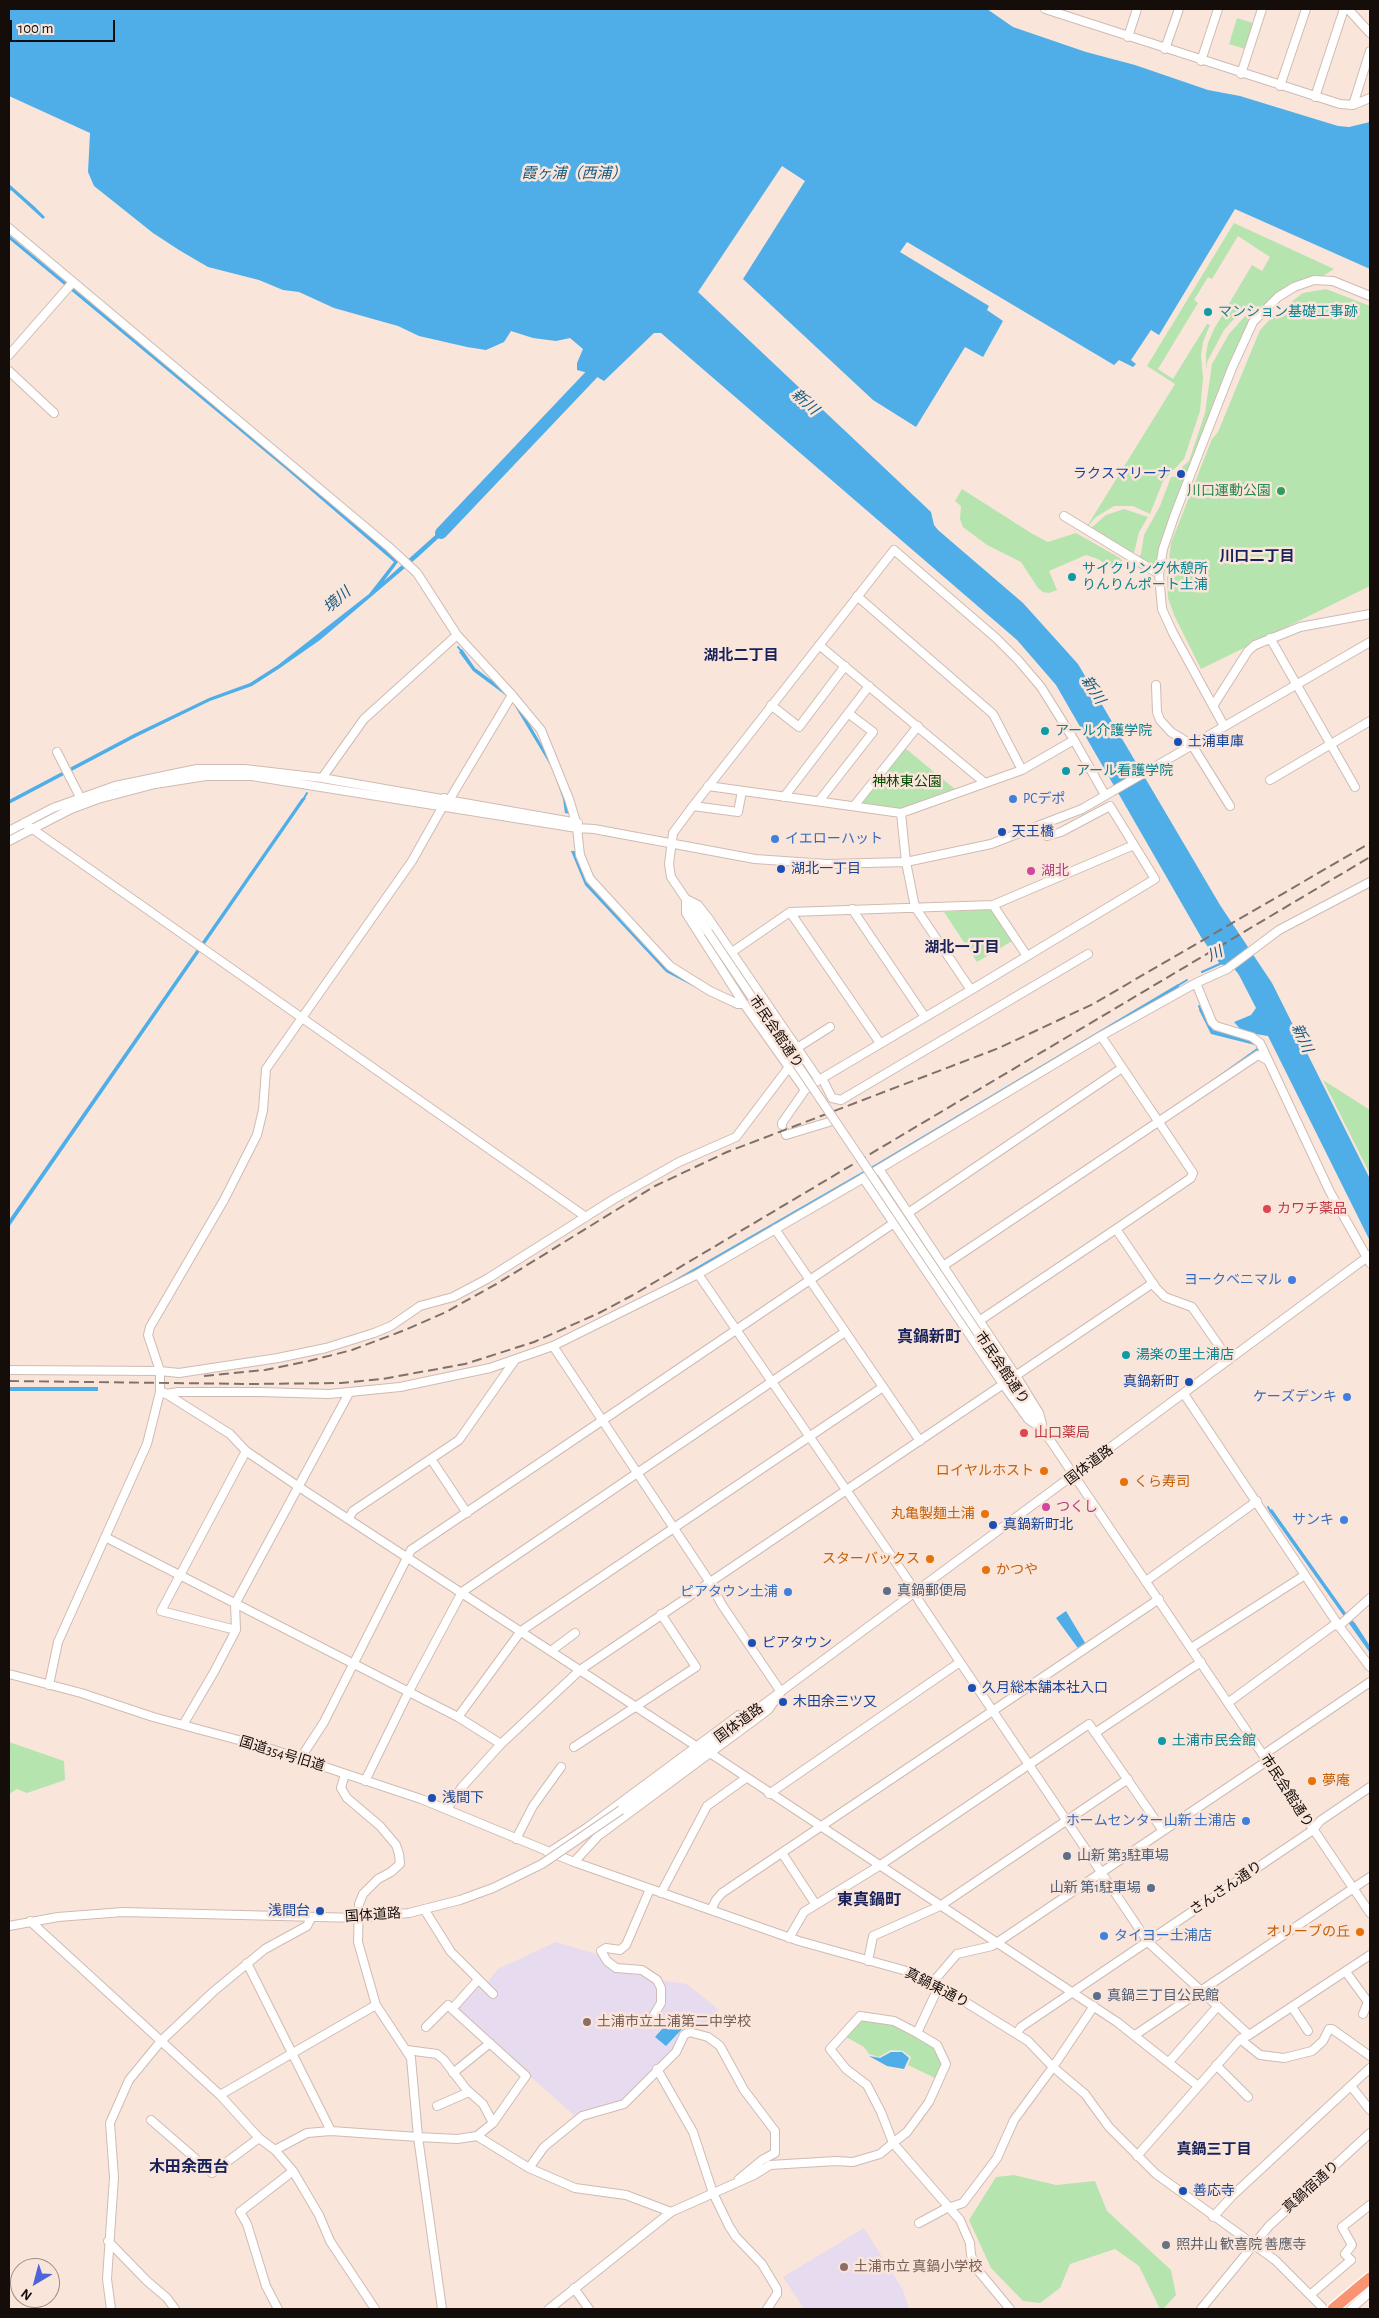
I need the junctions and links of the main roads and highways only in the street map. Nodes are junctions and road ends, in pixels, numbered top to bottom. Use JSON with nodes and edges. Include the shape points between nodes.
{"nodes":[{"id":1,"x":1370,"y":2278,"type":"edge"},
{"id":2,"x":1328,"y":2308,"type":"edge"}],
"edges":[{"from":1,"to":2,"type":"highway"}]}
